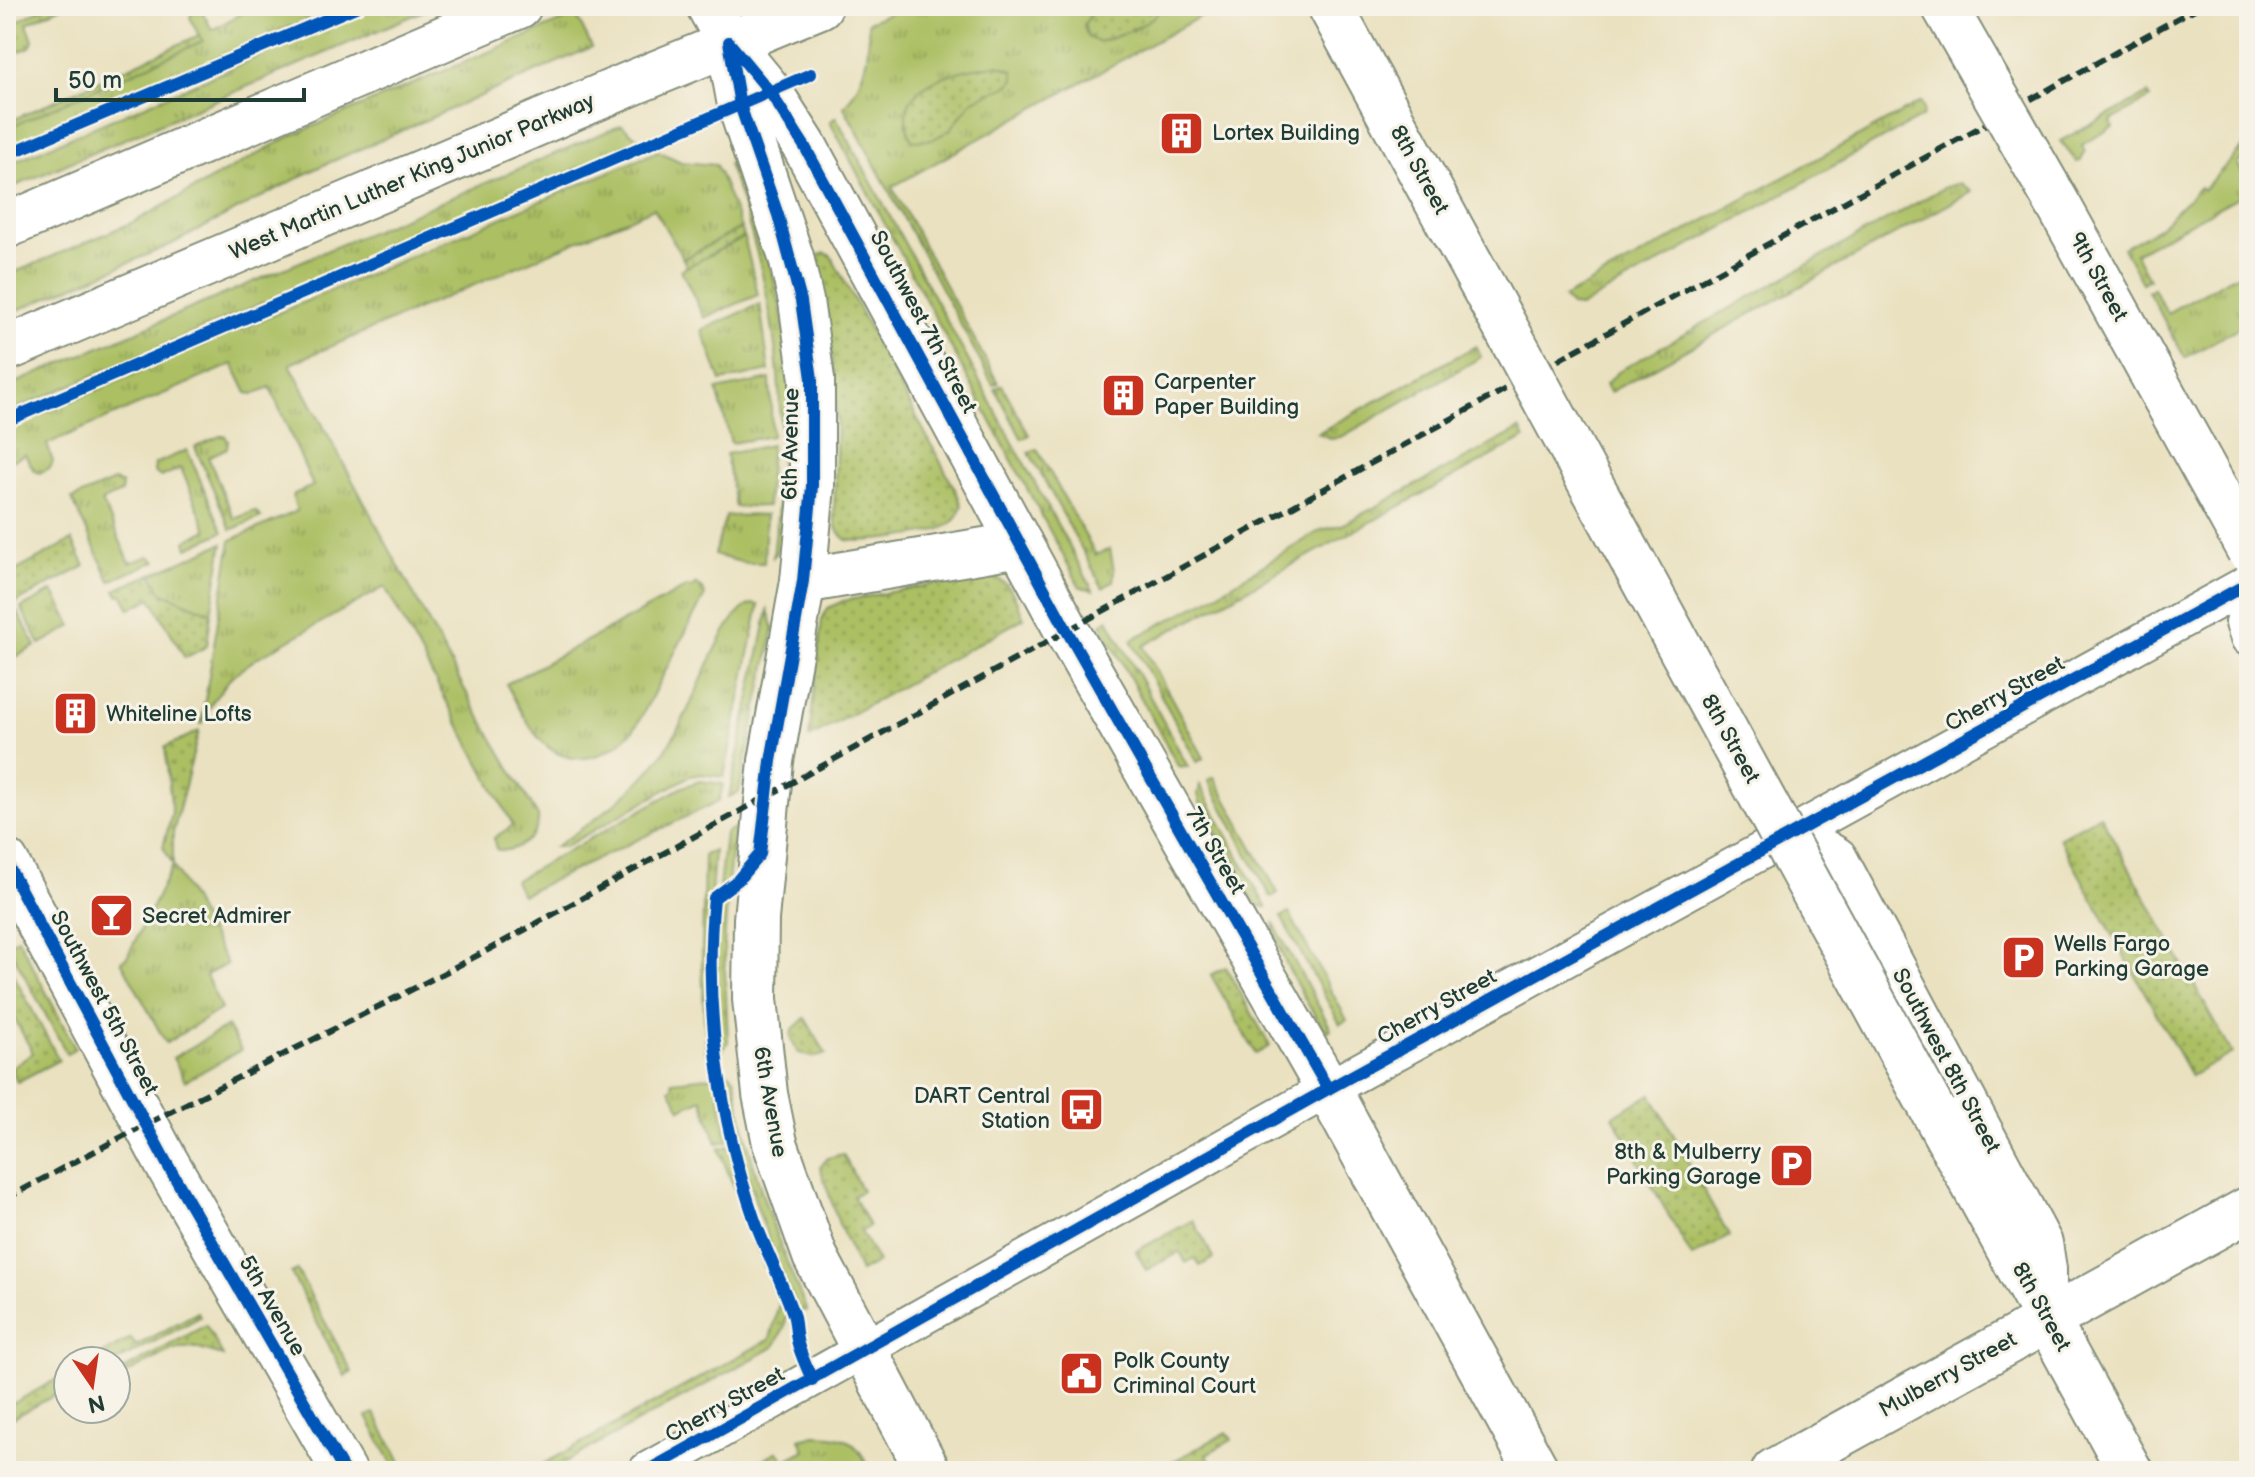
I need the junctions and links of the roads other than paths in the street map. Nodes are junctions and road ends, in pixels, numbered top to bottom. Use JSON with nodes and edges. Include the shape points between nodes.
{"nodes":[{"id":1,"x":519,"y":6,"type":"edge"},
{"id":2,"x":820,"y":6,"type":"edge"},
{"id":3,"x":1330,"y":6,"type":"edge"},
{"id":4,"x":1935,"y":6,"type":"edge"},
{"id":5,"x":1944,"y":6,"type":"edge"},
{"id":6,"x":719,"y":24,"type":"edge"},
{"id":7,"x":6,"y":226,"type":"edge"},
{"id":8,"x":6,"y":349,"type":"edge"},
{"id":9,"x":1020,"y":544,"type":"junction"},
{"id":10,"x":2249,"y":550,"type":"edge"},
{"id":11,"x":2249,"y":565,"type":"edge"},
{"id":12,"x":803,"y":581,"type":"junction"},
{"id":13,"x":2249,"y":583,"type":"edge"},
{"id":14,"x":2249,"y":598,"type":"edge"},
{"id":15,"x":1067,"y":631,"type":"joint"},
{"id":16,"x":2249,"y":638,"type":"edge"},
{"id":17,"x":1789,"y":836,"type":"junction"},
{"id":18,"x":8,"y":873,"type":"edge"},
{"id":19,"x":1328,"y":1089,"type":"junction"},
{"id":20,"x":166,"y":1162,"type":"joint"},
{"id":21,"x":2249,"y":1209,"type":"edge"},
{"id":22,"x":2048,"y":1321,"type":"junction"},
{"id":23,"x":863,"y":1351,"type":"junction"},
{"id":24,"x":344,"y":1471,"type":"edge"},
{"id":25,"x":647,"y":1471,"type":"edge"},
{"id":26,"x":928,"y":1471,"type":"edge"},
{"id":27,"x":1537,"y":1471,"type":"edge"},
{"id":28,"x":1774,"y":1471,"type":"edge"},
{"id":29,"x":2130,"y":1471,"type":"edge"}],
"edges":[{"from":1,"to":7,"type":"main road"},
{"from":2,"to":6,"type":"main road","name":"West Martin Luther King Junior Parkway"},
{"from":3,"to":22,"type":"main road","name":"8th Street","bridge":true},
{"from":4,"to":11,"type":"street"},
{"from":5,"to":10,"type":"main road","name":"9th Street","bridge":true},
{"from":6,"to":8,"type":"main road","name":"West Martin Luther King Junior Parkway"},
{"from":6,"to":9,"type":"main road","name":"Southwest 7th Street","via":[[805,147]]},
{"from":6,"to":12,"type":"main road","name":"6th Avenue","via":[[801,301],[812,379],[812,486]]},
{"from":9,"to":12,"type":"main road"},
{"from":9,"to":15,"type":"main road","name":"Southwest 7th Street"},
{"from":12,"to":23,"type":"main road","name":"6th Avenue","via":[[763,826],[755,999],[775,1143],[815,1256]]},
{"from":13,"to":17,"type":"street","name":"Cherry Street"},
{"from":14,"to":16,"type":"street","via":[[2244,623]]},
{"from":15,"to":19,"type":"main road","name":"7th Street"},
{"from":17,"to":19,"type":"street","name":"Cherry Street"},
{"from":17,"to":22,"type":"street","name":"Southwest 8th Street","via":[[1838,856],[2044,1243]]},
{"from":18,"to":20,"type":"main road","name":"Southwest 5th Street"},
{"from":19,"to":23,"type":"street","name":"Cherry Street"},
{"from":19,"to":27,"type":"main road","name":"7th Street"},
{"from":20,"to":24,"type":"main road","name":"5th Avenue"},
{"from":21,"to":22,"type":"main road","name":"Mulberry Street"},
{"from":22,"to":28,"type":"main road","name":"Mulberry Street"},
{"from":22,"to":29,"type":"main road","name":"8th Street"},
{"from":23,"to":25,"type":"street","name":"Cherry Street"},
{"from":23,"to":26,"type":"main road","name":"6th Avenue"}]}
